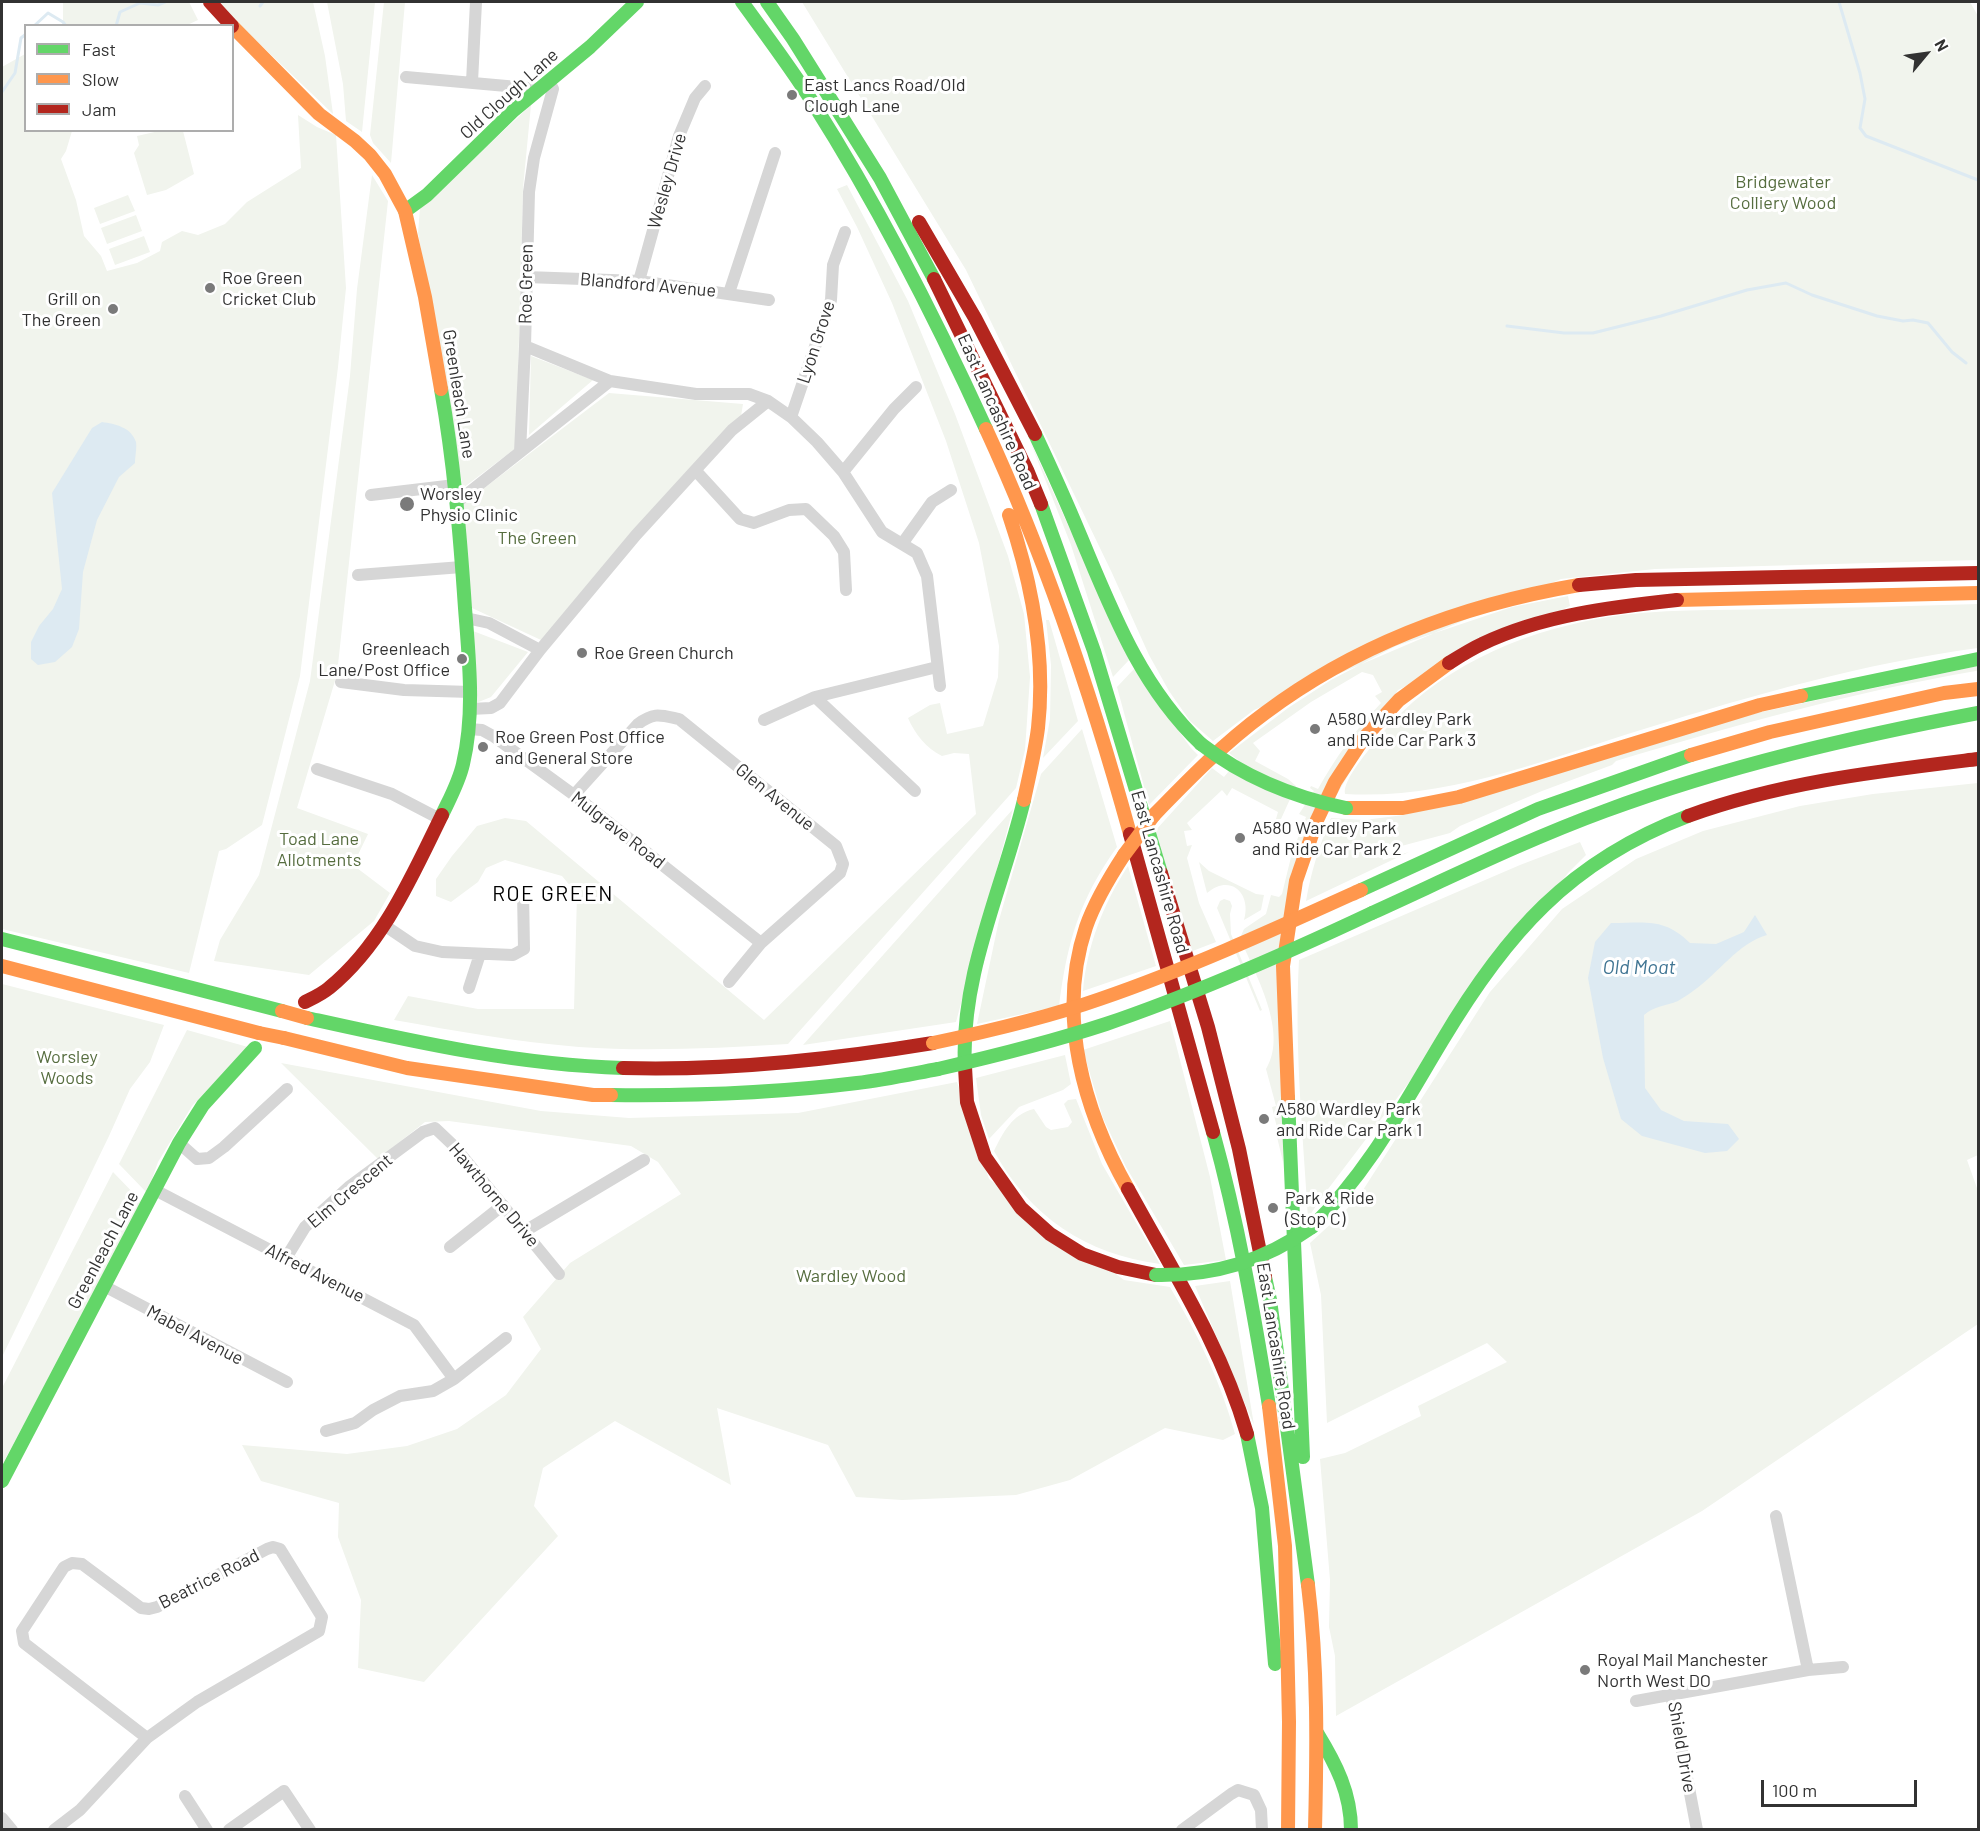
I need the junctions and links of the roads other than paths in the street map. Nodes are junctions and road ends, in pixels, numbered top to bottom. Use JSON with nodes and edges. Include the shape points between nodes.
{"nodes":[{"id":1,"x":210,"y":2,"type":"edge"},
{"id":2,"x":476,"y":2,"type":"edge"},
{"id":3,"x":637,"y":2,"type":"edge"},
{"id":4,"x":741,"y":2,"type":"edge"},
{"id":5,"x":767,"y":2,"type":"edge"},
{"id":6,"x":230,"y":24,"type":"edge"},
{"id":7,"x":234,"y":28,"type":"edge"},
{"id":8,"x":406,"y":77,"type":"dead end"},
{"id":9,"x":472,"y":82,"type":"junction"},
{"id":10,"x":544,"y":85,"type":"junction"},
{"id":11,"x":705,"y":86,"type":"dead end"},
{"id":12,"x":846,"y":121,"type":"junction"},
{"id":13,"x":775,"y":153,"type":"dead end"},
{"id":14,"x":405,"y":211,"type":"junction"},
{"id":15,"x":845,"y":232,"type":"dead end"},
{"id":16,"x":526,"y":277,"type":"junction"},
{"id":17,"x":639,"y":281,"type":"junction"},
{"id":18,"x":729,"y":293,"type":"junction"},
{"id":19,"x":769,"y":300,"type":"dead end"},
{"id":20,"x":927,"y":303,"type":"junction"},
{"id":21,"x":525,"y":346,"type":"junction"},
{"id":22,"x":610,"y":381,"type":"junction"},
{"id":23,"x":916,"y":387,"type":"dead end"},
{"id":24,"x":768,"y":401,"type":"junction"},
{"id":25,"x":791,"y":417,"type":"junction"},
{"id":26,"x":520,"y":452,"type":"junction"},
{"id":27,"x":696,"y":471,"type":"junction"},
{"id":28,"x":843,"y":472,"type":"junction"},
{"id":29,"x":455,"y":485,"type":"junction"},
{"id":30,"x":951,"y":490,"type":"dead end"},
{"id":31,"x":371,"y":495,"type":"dead end"},
{"id":32,"x":457,"y":502,"type":"junction"},
{"id":33,"x":902,"y":544,"type":"junction"},
{"id":34,"x":462,"y":567,"type":"junction"},
{"id":35,"x":1978,"y":573,"type":"edge"},
{"id":36,"x":358,"y":575,"type":"dead end"},
{"id":37,"x":846,"y":590,"type":"dead end"},
{"id":38,"x":1978,"y":593,"type":"edge"},
{"id":39,"x":466,"y":618,"type":"junction"},
{"id":40,"x":540,"y":650,"type":"junction"},
{"id":41,"x":1978,"y":659,"type":"edge"},
{"id":42,"x":937,"y":667,"type":"junction"},
{"id":43,"x":341,"y":682,"type":"dead end"},
{"id":44,"x":940,"y":686,"type":"dead end"},
{"id":45,"x":1978,"y":689,"type":"edge"},
{"id":46,"x":471,"y":692,"type":"junction"},
{"id":47,"x":815,"y":697,"type":"junction"},
{"id":48,"x":470,"y":709,"type":"junction"},
{"id":49,"x":1978,"y":713,"type":"edge"},
{"id":50,"x":764,"y":720,"type":"dead end"},
{"id":51,"x":1929,"y":723,"type":"junction"},
{"id":52,"x":1978,"y":723,"type":"edge"},
{"id":53,"x":469,"y":729,"type":"junction"},
{"id":54,"x":1978,"y":759,"type":"edge"},
{"id":55,"x":317,"y":769,"type":"dead end"},
{"id":56,"x":915,"y":790,"type":"dead end"},
{"id":57,"x":574,"y":795,"type":"junction"},
{"id":58,"x":440,"y":819,"type":"junction"},
{"id":59,"x":524,"y":891,"type":"dead end"},
{"id":60,"x":384,"y":925,"type":"junction"},
{"id":61,"x":2,"y":939,"type":"edge"},
{"id":62,"x":760,"y":943,"type":"junction"},
{"id":63,"x":480,"y":954,"type":"junction"},
{"id":64,"x":2,"y":966,"type":"edge"},
{"id":65,"x":729,"y":982,"type":"dead end"},
{"id":66,"x":469,"y":988,"type":"dead end"},
{"id":67,"x":305,"y":1002,"type":"dead end"},
{"id":68,"x":255,"y":1048,"type":"dead end"},
{"id":69,"x":287,"y":1089,"type":"dead end"},
{"id":70,"x":423,"y":1132,"type":"joint"},
{"id":71,"x":179,"y":1143,"type":"junction"},
{"id":72,"x":644,"y":1160,"type":"dead end"},
{"id":73,"x":155,"y":1190,"type":"junction"},
{"id":74,"x":503,"y":1205,"type":"junction"},
{"id":75,"x":525,"y":1231,"type":"junction"},
{"id":76,"x":450,"y":1247,"type":"dead end"},
{"id":77,"x":286,"y":1258,"type":"junction"},
{"id":78,"x":1264,"y":1269,"type":"junction"},
{"id":79,"x":559,"y":1274,"type":"dead end"},
{"id":80,"x":104,"y":1286,"type":"junction"},
{"id":81,"x":506,"y":1338,"type":"dead end"},
{"id":82,"x":1297,"y":1338,"type":"junction"},
{"id":83,"x":454,"y":1379,"type":"junction"},
{"id":84,"x":287,"y":1382,"type":"dead end"},
{"id":85,"x":326,"y":1431,"type":"dead end"},
{"id":86,"x":2,"y":1481,"type":"edge"},
{"id":87,"x":1776,"y":1516,"type":"dead end"},
{"id":88,"x":1311,"y":1618,"type":"junction"},
{"id":89,"x":1843,"y":1667,"type":"dead end"},
{"id":90,"x":1808,"y":1670,"type":"junction"},
{"id":91,"x":1671,"y":1694,"type":"junction"},
{"id":92,"x":1636,"y":1701,"type":"dead end"},
{"id":93,"x":1317,"y":1733,"type":"junction"},
{"id":94,"x":147,"y":1738,"type":"junction"},
{"id":95,"x":184,"y":1797,"type":"dead end"},
{"id":96,"x":2,"y":1818,"type":"edge"},
{"id":97,"x":12,"y":1830,"type":"edge"},
{"id":98,"x":54,"y":1830,"type":"edge"},
{"id":99,"x":207,"y":1830,"type":"edge"},
{"id":100,"x":229,"y":1830,"type":"edge"},
{"id":101,"x":310,"y":1830,"type":"edge"},
{"id":102,"x":1182,"y":1830,"type":"edge"},
{"id":103,"x":1262,"y":1830,"type":"edge"},
{"id":104,"x":1288,"y":1830,"type":"edge"},
{"id":105,"x":1315,"y":1830,"type":"edge"},
{"id":106,"x":1351,"y":1830,"type":"edge"},
{"id":107,"x":1697,"y":1830,"type":"edge"}],
"edges":[{"from":1,"to":6,"type":"main road","name":"Greenleach Lane"},
{"from":2,"to":9,"type":"street"},
{"from":3,"to":10,"type":"main road","name":"Old Clough Lane"},
{"from":4,"to":20,"type":"main road","name":"East Lancashire Road","via":[[831,132]]},
{"from":5,"to":12,"type":"main road","name":"East Lancashire Road"},
{"from":7,"to":14,"type":"main road","name":"Greenleach Lane","via":[[319,114],[355,141],[385,174]]},
{"from":8,"to":9,"type":"street"},
{"from":9,"to":10,"type":"street"},
{"from":10,"to":14,"type":"main road","name":"Old Clough Lane"},
{"from":10,"to":16,"type":"street","name":"Roe Green","via":[[554,89],[528,192]]},
{"from":11,"to":17,"type":"street","name":"Wesley Drive","via":[[695,98],[679,136]]},
{"from":12,"to":41,"type":"main road","bridge":true,"via":[[908,205],[978,325],[1059,484],[1132,652],[1156,693],[1201,744],[1231,767],[1266,786],[1346,808],[1397,808],[1459,797],[1760,705]]},
{"from":12,"to":78,"type":"main road","name":"East Lancashire Road","via":[[952,313],[1052,531],[1115,717],[1212,1040]]},
{"from":13,"to":18,"type":"street"},
{"from":14,"to":29,"type":"main road","name":"Greenleach Lane","via":[[440,377]]},
{"from":15,"to":25,"type":"street","name":"Lyon Grove","via":[[833,265],[831,300]]},
{"from":16,"to":17,"type":"street","name":"Blandford Avenue"},
{"from":16,"to":21,"type":"street","name":"Roe Green"},
{"from":17,"to":18,"type":"street","name":"Blandford Avenue"},
{"from":18,"to":19,"type":"street","name":"Blandford Avenue"},
{"from":20,"to":54,"type":"main road","bridge":true,"via":[[1014,529],[1037,625],[1039,706],[1035,754],[966,1013],[963,1055],[967,1099],[974,1127],[1002,1185],[1028,1215],[1086,1256],[1156,1275],[1200,1274],[1236,1267],[1274,1252],[1312,1227],[1356,1180],[1468,999],[1513,938],[1552,897],[1594,863],[1641,836],[1724,804],[1815,783]]},
{"from":20,"to":104,"type":"main road","name":"East Lancashire Road","via":[[1009,478],[1077,657],[1117,786],[1229,1190],[1269,1407],[1285,1546]]},
{"from":21,"to":22,"type":"street","name":"Roe Green"},
{"from":21,"to":26,"type":"street"},
{"from":22,"to":24,"type":"street","name":"Roe Green","via":[[696,394],[749,394]]},
{"from":22,"to":26,"type":"street"},
{"from":23,"to":28,"type":"street"},
{"from":24,"to":25,"type":"street","name":"Roe Green"},
{"from":24,"to":27,"type":"street","via":[[732,430]]},
{"from":25,"to":28,"type":"street","name":"Roe Green"},
{"from":26,"to":32,"type":"street"},
{"from":27,"to":37,"type":"street","via":[[740,519],[754,523],[789,510],[806,509],[834,536],[844,552]]},
{"from":27,"to":40,"type":"street","via":[[636,535]]},
{"from":28,"to":33,"type":"street","name":"Roe Green","via":[[882,532]]},
{"from":29,"to":31,"type":"street"},
{"from":29,"to":32,"type":"main road","name":"Greenleach Lane"},
{"from":30,"to":33,"type":"street","via":[[932,502]]},
{"from":32,"to":34,"type":"main road","name":"Greenleach Lane"},
{"from":33,"to":42,"type":"street","name":"Roe Green","via":[[917,553],[927,576]]},
{"from":34,"to":36,"type":"street"},
{"from":34,"to":39,"type":"main road","name":"Greenleach Lane"},
{"from":35,"to":104,"type":"main road","bridge":true,"via":[[1646,580],[1580,585],[1496,603],[1409,630],[1304,685],[1226,745],[1154,815],[1104,885],[1074,973],[1072,1017],[1079,1069],[1112,1158],[1204,1321],[1249,1444],[1262,1502]]},
{"from":38,"to":82,"type":"main road","via":[[1690,599],[1614,607],[1524,627],[1480,645],[1439,669],[1399,700],[1364,738],[1335,782],[1317,820],[1296,881],[1283,966]]},
{"from":39,"to":40,"type":"street","via":[[489,623]]},
{"from":39,"to":46,"type":"main road","name":"Greenleach Lane"},
{"from":40,"to":48,"type":"street","via":[[500,703],[491,708]]},
{"from":42,"to":44,"type":"street","name":"Roe Green"},
{"from":42,"to":47,"type":"street"},
{"from":43,"to":46,"type":"street","via":[[404,690]]},
{"from":45,"to":61,"type":"main road","bridge":true,"via":[[1770,732],[1671,761],[1538,809],[1262,936],[1135,988],[1025,1023],[822,1061],[749,1067],[611,1068],[437,1047],[307,1018]]},
{"from":46,"to":48,"type":"main road","name":"Greenleach Lane"},
{"from":47,"to":50,"type":"street"},
{"from":47,"to":56,"type":"street"},
{"from":48,"to":53,"type":"main road","name":"Greenleach Lane"},
{"from":49,"to":51,"type":"main road"},
{"from":51,"to":52,"type":"main road"},
{"from":51,"to":64,"type":"main road","bridge":true,"via":[[1774,758],[1604,811],[1244,971],[1133,1016],[1018,1051],[858,1083],[683,1096],[593,1095],[407,1068]]},
{"from":53,"to":57,"type":"street","name":"Mulgrave Road","via":[[493,736]]},
{"from":53,"to":58,"type":"main road","name":"Greenleach Lane","via":[[463,764]]},
{"from":55,"to":58,"type":"street","via":[[392,794]]},
{"from":57,"to":62,"type":"street","name":"Mulgrave Road"},
{"from":57,"to":62,"type":"street","name":"Glen Avenue","via":[[650,715],[679,719],[836,846],[843,864],[840,873]]},
{"from":58,"to":60,"type":"main road","name":"Greenleach Lane"},
{"from":59,"to":63,"type":"street","via":[[524,949],[513,956]]},
{"from":60,"to":63,"type":"street","via":[[415,946]]},
{"from":60,"to":67,"type":"main road","name":"Greenleach Lane","via":[[352,966],[328,989]]},
{"from":62,"to":65,"type":"street","name":"Glen Avenue"},
{"from":63,"to":66,"type":"street"},
{"from":68,"to":71,"type":"main road","name":"Greenleach Lane","via":[[203,1105]]},
{"from":69,"to":71,"type":"street","via":[[209,1158],[197,1159]]},
{"from":70,"to":74,"type":"street","name":"Hawthorne Drive","via":[[435,1128]]},
{"from":70,"to":77,"type":"street","name":"Elm Crescent","via":[[350,1186],[305,1227]]},
{"from":71,"to":73,"type":"main road","name":"Greenleach Lane"},
{"from":72,"to":75,"type":"street"},
{"from":73,"to":77,"type":"street","name":"Alfred Avenue"},
{"from":73,"to":80,"type":"main road","name":"Greenleach Lane"},
{"from":74,"to":75,"type":"street","name":"Hawthorne Drive"},
{"from":74,"to":76,"type":"street"},
{"from":75,"to":79,"type":"street","name":"Hawthorne Drive"},
{"from":77,"to":83,"type":"street","name":"Alfred Avenue","via":[[414,1325]]},
{"from":78,"to":82,"type":"main road"},
{"from":78,"to":88,"type":"main road","name":"East Lancashire Road"},
{"from":80,"to":84,"type":"street","name":"Mabel Avenue"},
{"from":80,"to":86,"type":"main road","name":"Greenleach Lane"},
{"from":81,"to":83,"type":"street"},
{"from":82,"to":88,"type":"main road"},
{"from":83,"to":85,"type":"street","via":[[433,1391],[400,1396],[355,1423]]},
{"from":87,"to":90,"type":"street"},
{"from":88,"to":93,"type":"main road","name":"East Lancashire Road"},
{"from":89,"to":90,"type":"street","name":"Shield Drive"},
{"from":90,"to":91,"type":"street","name":"Shield Drive"},
{"from":91,"to":92,"type":"street"},
{"from":91,"to":107,"type":"street","name":"Shield Drive"},
{"from":93,"to":105,"type":"main road","name":"East Lancashire Road"},
{"from":93,"to":106,"type":"main road","via":[[1342,1778],[1349,1799]]},
{"from":94,"to":94,"type":"street","name":"Beatrice Road","via":[[24,1644],[22,1631],[64,1567],[82,1564],[149,1610],[267,1549],[280,1549],[322,1617],[319,1630],[197,1702]]},
{"from":94,"to":98,"type":"street","name":"Beatrice Road","via":[[80,1810]]},
{"from":95,"to":99,"type":"street"},
{"from":96,"to":97,"type":"street"},
{"from":100,"to":101,"type":"street","via":[[284,1791]]},
{"from":102,"to":103,"type":"street","via":[[1238,1791],[1254,1795],[1261,1810]]}]}
